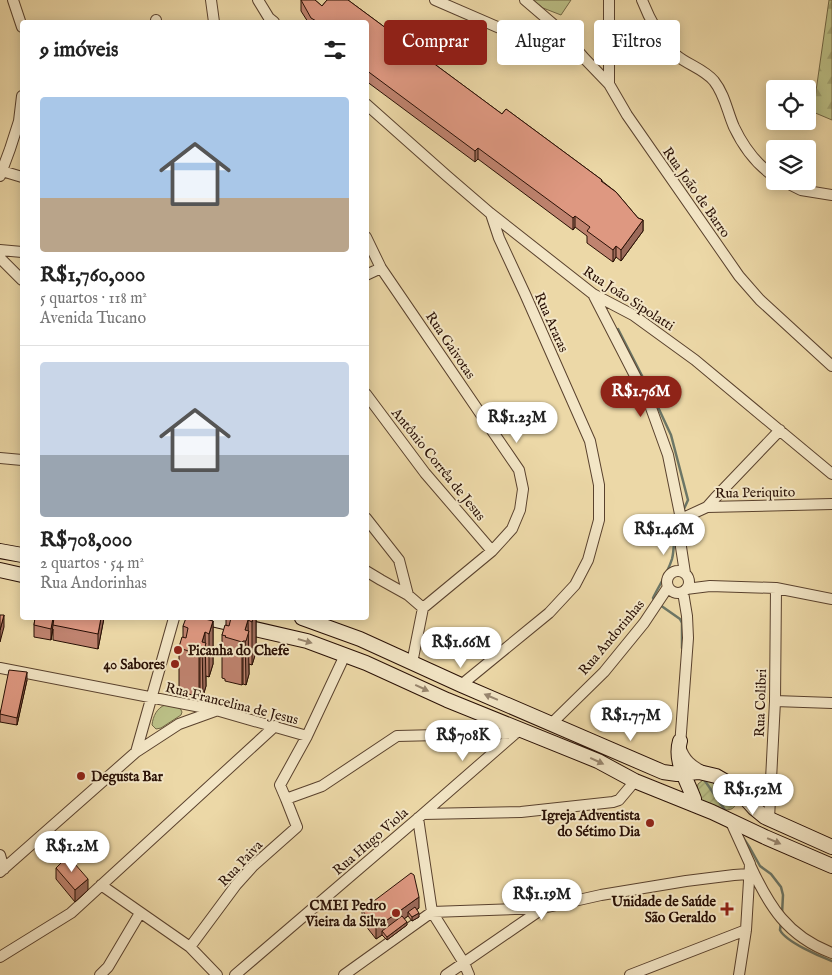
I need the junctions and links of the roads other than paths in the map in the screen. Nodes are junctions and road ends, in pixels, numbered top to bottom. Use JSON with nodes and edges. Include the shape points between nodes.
{"nodes":[{"id":1,"x":13,"y":0,"type":"edge"},
{"id":2,"x":211,"y":0,"type":"edge"},
{"id":3,"x":258,"y":0,"type":"edge"},
{"id":4,"x":435,"y":0,"type":"edge"},
{"id":5,"x":525,"y":0,"type":"edge"},
{"id":6,"x":609,"y":0,"type":"edge"},
{"id":7,"x":642,"y":0,"type":"edge"},
{"id":8,"x":214,"y":20,"type":"edge"},
{"id":9,"x":270,"y":20,"type":"edge"},
{"id":10,"x":548,"y":20,"type":"edge"},
{"id":11,"x":20,"y":21,"type":"edge"},
{"id":12,"x":497,"y":27,"type":"edge"},
{"id":13,"x":584,"y":58,"type":"edge"},
{"id":14,"x":609,"y":84,"type":"junction"},
{"id":15,"x":369,"y":107,"type":"edge"},
{"id":16,"x":20,"y":113,"type":"edge"},
{"id":17,"x":766,"y":171,"type":"edge"},
{"id":18,"x":1,"y":173,"type":"edge"},
{"id":19,"x":20,"y":177,"type":"edge"},
{"id":20,"x":801,"y":190,"type":"edge"},
{"id":21,"x":832,"y":195,"type":"edge"},
{"id":22,"x":490,"y":213,"type":"junction"},
{"id":23,"x":369,"y":243,"type":"edge"},
{"id":24,"x":0,"y":250,"type":"edge"},
{"id":25,"x":20,"y":252,"type":"edge"},
{"id":26,"x":0,"y":258,"type":"edge"},
{"id":27,"x":381,"y":268,"type":"junction"},
{"id":28,"x":369,"y":274,"type":"edge"},
{"id":29,"x":20,"y":278,"type":"edge"},
{"id":30,"x":593,"y":294,"type":"junction"},
{"id":31,"x":832,"y":366,"type":"edge"},
{"id":32,"x":369,"y":398,"type":"edge"},
{"id":33,"x":780,"y":430,"type":"junction"},
{"id":34,"x":0,"y":458,"type":"edge"},
{"id":35,"x":20,"y":460,"type":"edge"},
{"id":36,"x":832,"y":474,"type":"edge"},
{"id":37,"x":832,"y":504,"type":"edge"},
{"id":38,"x":707,"y":507,"type":"junction"},
{"id":39,"x":681,"y":519,"type":"junction"},
{"id":40,"x":369,"y":522,"type":"edge"},
{"id":41,"x":681,"y":547,"type":"junction"},
{"id":42,"x":0,"y":550,"type":"edge"},
{"id":43,"x":492,"y":551,"type":"junction"},
{"id":44,"x":20,"y":555,"type":"edge"},
{"id":45,"x":0,"y":570,"type":"edge"},
{"id":46,"x":369,"y":572,"type":"edge"},
{"id":47,"x":20,"y":575,"type":"edge"},
{"id":48,"x":669,"y":575,"type":"junction"},
{"id":49,"x":686,"y":575,"type":"junction"},
{"id":50,"x":710,"y":586,"type":"junction"},
{"id":51,"x":668,"y":587,"type":"junction"},
{"id":52,"x":776,"y":588,"type":"junction"},
{"id":53,"x":685,"y":590,"type":"junction"},
{"id":54,"x":408,"y":595,"type":"junction"},
{"id":55,"x":832,"y":599,"type":"edge"},
{"id":56,"x":423,"y":608,"type":"junction"},
{"id":57,"x":173,"y":620,"type":"edge"},
{"id":58,"x":216,"y":620,"type":"edge"},
{"id":59,"x":308,"y":620,"type":"edge"},
{"id":60,"x":345,"y":655,"type":"junction"},
{"id":61,"x":412,"y":663,"type":"junction"},
{"id":62,"x":0,"y":668,"type":"edge"},
{"id":63,"x":461,"y":684,"type":"junction"},
{"id":64,"x":151,"y":697,"type":"junction"},
{"id":65,"x":775,"y":701,"type":"junction"},
{"id":66,"x":832,"y":703,"type":"edge"},
{"id":67,"x":216,"y":710,"type":"junction"},
{"id":68,"x":552,"y":723,"type":"junction"},
{"id":69,"x":275,"y":726,"type":"junction"},
{"id":70,"x":518,"y":731,"type":"junction"},
{"id":71,"x":307,"y":736,"type":"junction"},
{"id":72,"x":679,"y":747,"type":"junction"},
{"id":73,"x":136,"y":752,"type":"junction"},
{"id":74,"x":663,"y":772,"type":"junction"},
{"id":75,"x":706,"y":773,"type":"junction"},
{"id":76,"x":684,"y":774,"type":"junction"},
{"id":77,"x":635,"y":780,"type":"junction"},
{"id":78,"x":743,"y":795,"type":"junction"},
{"id":79,"x":286,"y":799,"type":"junction"},
{"id":80,"x":694,"y":802,"type":"junction"},
{"id":81,"x":421,"y":816,"type":"junction"},
{"id":82,"x":769,"y":819,"type":"junction"},
{"id":83,"x":730,"y":820,"type":"junction"},
{"id":84,"x":832,"y":846,"type":"edge"},
{"id":85,"x":0,"y":855,"type":"edge"},
{"id":86,"x":832,"y":866,"type":"edge"},
{"id":87,"x":749,"y":869,"type":"junction"},
{"id":88,"x":2,"y":870,"type":"edge"},
{"id":89,"x":101,"y":885,"type":"junction"},
{"id":90,"x":543,"y":908,"type":"junction"},
{"id":91,"x":432,"y":912,"type":"junction"},
{"id":92,"x":140,"y":913,"type":"junction"},
{"id":93,"x":746,"y":930,"type":"junction"},
{"id":94,"x":190,"y":947,"type":"junction"},
{"id":95,"x":832,"y":953,"type":"edge"},
{"id":96,"x":0,"y":957,"type":"edge"},
{"id":97,"x":464,"y":963,"type":"junction"},
{"id":98,"x":100,"y":975,"type":"edge"},
{"id":99,"x":216,"y":975,"type":"edge"},
{"id":100,"x":235,"y":975,"type":"edge"},
{"id":101,"x":344,"y":975,"type":"edge"},
{"id":102,"x":446,"y":975,"type":"edge"},
{"id":103,"x":469,"y":975,"type":"edge"},
{"id":104,"x":630,"y":975,"type":"edge"},
{"id":105,"x":739,"y":975,"type":"edge"}],
"edges":[{"from":1,"to":11,"type":"street"},
{"from":2,"to":8,"type":"street"},
{"from":3,"to":9,"type":"street"},
{"from":4,"to":12,"type":"street"},
{"from":5,"to":10,"type":"street","name":"Rua João de Barro"},
{"from":6,"to":14,"type":"street"},
{"from":7,"to":17,"type":"street","via":[[666,45],[713,79],[722,92],[734,128]]},
{"from":13,"to":14,"type":"street","name":"Rua João de Barro"},
{"from":14,"to":31,"type":"street","name":"Rua João de Barro","via":[[739,276],[760,300]]},
{"from":15,"to":22,"type":"street","name":"Rua João Sipolatti"},
{"from":16,"to":18,"type":"street"},
{"from":18,"to":19,"type":"street"},
{"from":20,"to":21,"type":"street"},
{"from":22,"to":30,"type":"street","name":"Rua João Sipolatti"},
{"from":22,"to":63,"type":"street","name":"Rua Araras","via":[[498,238],[590,441],[599,485],[599,520],[588,560],[575,585],[549,613]]},
{"from":23,"to":27,"type":"street","name":"Rua Gaivotas"},
{"from":24,"to":25,"type":"street"},
{"from":26,"to":29,"type":"street"},
{"from":27,"to":28,"type":"street"},
{"from":27,"to":43,"type":"street","name":"Rua Gaivotas","via":[[519,470],[523,489],[520,510],[512,529]]},
{"from":30,"to":33,"type":"street","name":"Rua João Sipolatti","via":[[634,315],[696,360]]},
{"from":30,"to":39,"type":"street","via":[[650,405],[668,455]]},
{"from":32,"to":43,"type":"street","name":"Antônio Corrêa de Jesus","via":[[425,474]]},
{"from":33,"to":36,"type":"street","name":"Rua João Sipolatti"},
{"from":33,"to":38,"type":"street"},
{"from":34,"to":35,"type":"street"},
{"from":37,"to":38,"type":"street","name":"Rua Periquito"},
{"from":38,"to":39,"type":"street","name":"Rua Periquito"},
{"from":39,"to":41,"type":"street"},
{"from":40,"to":54,"type":"street","via":[[399,560]]},
{"from":41,"to":48,"type":"street"},
{"from":41,"to":49,"type":"street"},
{"from":42,"to":44,"type":"main road"},
{"from":43,"to":56,"type":"street","name":"Rua Gaivotas"},
{"from":45,"to":47,"type":"main road"},
{"from":46,"to":54,"type":"street"},
{"from":48,"to":49,"type":"street","via":[[676,570]]},
{"from":48,"to":51,"type":"street"},
{"from":49,"to":50,"type":"street"},
{"from":49,"to":53,"type":"street","via":[[689,581]]},
{"from":50,"to":52,"type":"street"},
{"from":50,"to":53,"type":"street"},
{"from":51,"to":53,"type":"street","via":[[674,593]]},
{"from":51,"to":68,"type":"street","name":"Rua Andorinhas","via":[[604,672]]},
{"from":52,"to":55,"type":"street"},
{"from":52,"to":65,"type":"street","name":"Rua Colibri"},
{"from":53,"to":72,"type":"street","via":[[688,638]]},
{"from":54,"to":56,"type":"street"},
{"from":56,"to":61,"type":"street"},
{"from":57,"to":64,"type":"street"},
{"from":58,"to":60,"type":"main road","one_way":true,"via":[[307,641]]},
{"from":59,"to":61,"type":"main road"},
{"from":60,"to":70,"type":"main road","one_way":true},
{"from":60,"to":71,"type":"street"},
{"from":61,"to":63,"type":"main road"},
{"from":62,"to":64,"type":"street","name":"Rua Francelina de Jesus"},
{"from":68,"to":63,"type":"main road","one_way":true},
{"from":64,"to":67,"type":"street","name":"Rua Francelina de Jesus"},
{"from":64,"to":73,"type":"street"},
{"from":65,"to":66,"type":"street"},
{"from":65,"to":82,"type":"street","name":"Rua Colibri"},
{"from":67,"to":69,"type":"street","name":"Rua Francelina de Jesus"},
{"from":67,"to":73,"type":"street","via":[[179,724]]},
{"from":68,"to":74,"type":"main road"},
{"from":69,"to":71,"type":"street","name":"Rua Francelina de Jesus"},
{"from":69,"to":89,"type":"street"},
{"from":70,"to":77,"type":"main road","one_way":true,"via":[[598,761]]},
{"from":70,"to":79,"type":"street","via":[[398,736],[322,786]]},
{"from":70,"to":81,"type":"street"},
{"from":71,"to":79,"type":"street","via":[[280,785]]},
{"from":72,"to":74,"type":"main road","via":[[672,766]]},
{"from":72,"to":75,"type":"street","via":[[692,766]]},
{"from":72,"to":76,"type":"main road","via":[[679,763]]},
{"from":73,"to":88,"type":"street"},
{"from":74,"to":76,"type":"main road"},
{"from":75,"to":76,"type":"main road"},
{"from":75,"to":78,"type":"main road","via":[[721,778]]},
{"from":75,"to":80,"type":"main road","via":[[696,781]]},
{"from":76,"to":80,"type":"main road"},
{"from":77,"to":80,"type":"main road"},
{"from":77,"to":81,"type":"street","name":"Rua Hugo Viola","via":[[619,800],[613,802],[521,812]]},
{"from":78,"to":82,"type":"main road"},
{"from":78,"to":83,"type":"main road","via":[[740,810]]},
{"from":79,"to":94,"type":"street","name":"Rua Paiva","via":[[297,827],[252,866]]},
{"from":80,"to":83,"type":"main road"},
{"from":81,"to":91,"type":"street"},
{"from":81,"to":100,"type":"street","name":"Rua Hugo Viola"},
{"from":82,"to":84,"type":"main road"},
{"from":83,"to":86,"type":"main road","one_way":true},
{"from":83,"to":87,"type":"street"},
{"from":85,"to":88,"type":"street"},
{"from":87,"to":90,"type":"street"},
{"from":87,"to":93,"type":"street"},
{"from":87,"to":95,"type":"street","via":[[779,916],[807,940]]},
{"from":89,"to":92,"type":"street"},
{"from":89,"to":96,"type":"street","via":[[72,913]]},
{"from":90,"to":91,"type":"street"},
{"from":90,"to":97,"type":"street"},
{"from":91,"to":97,"type":"street"},
{"from":91,"to":101,"type":"street"},
{"from":92,"to":94,"type":"street"},
{"from":92,"to":98,"type":"street"},
{"from":93,"to":104,"type":"street"},
{"from":93,"to":105,"type":"street"},
{"from":94,"to":99,"type":"street"},
{"from":97,"to":102,"type":"street"},
{"from":97,"to":103,"type":"street"}]}
